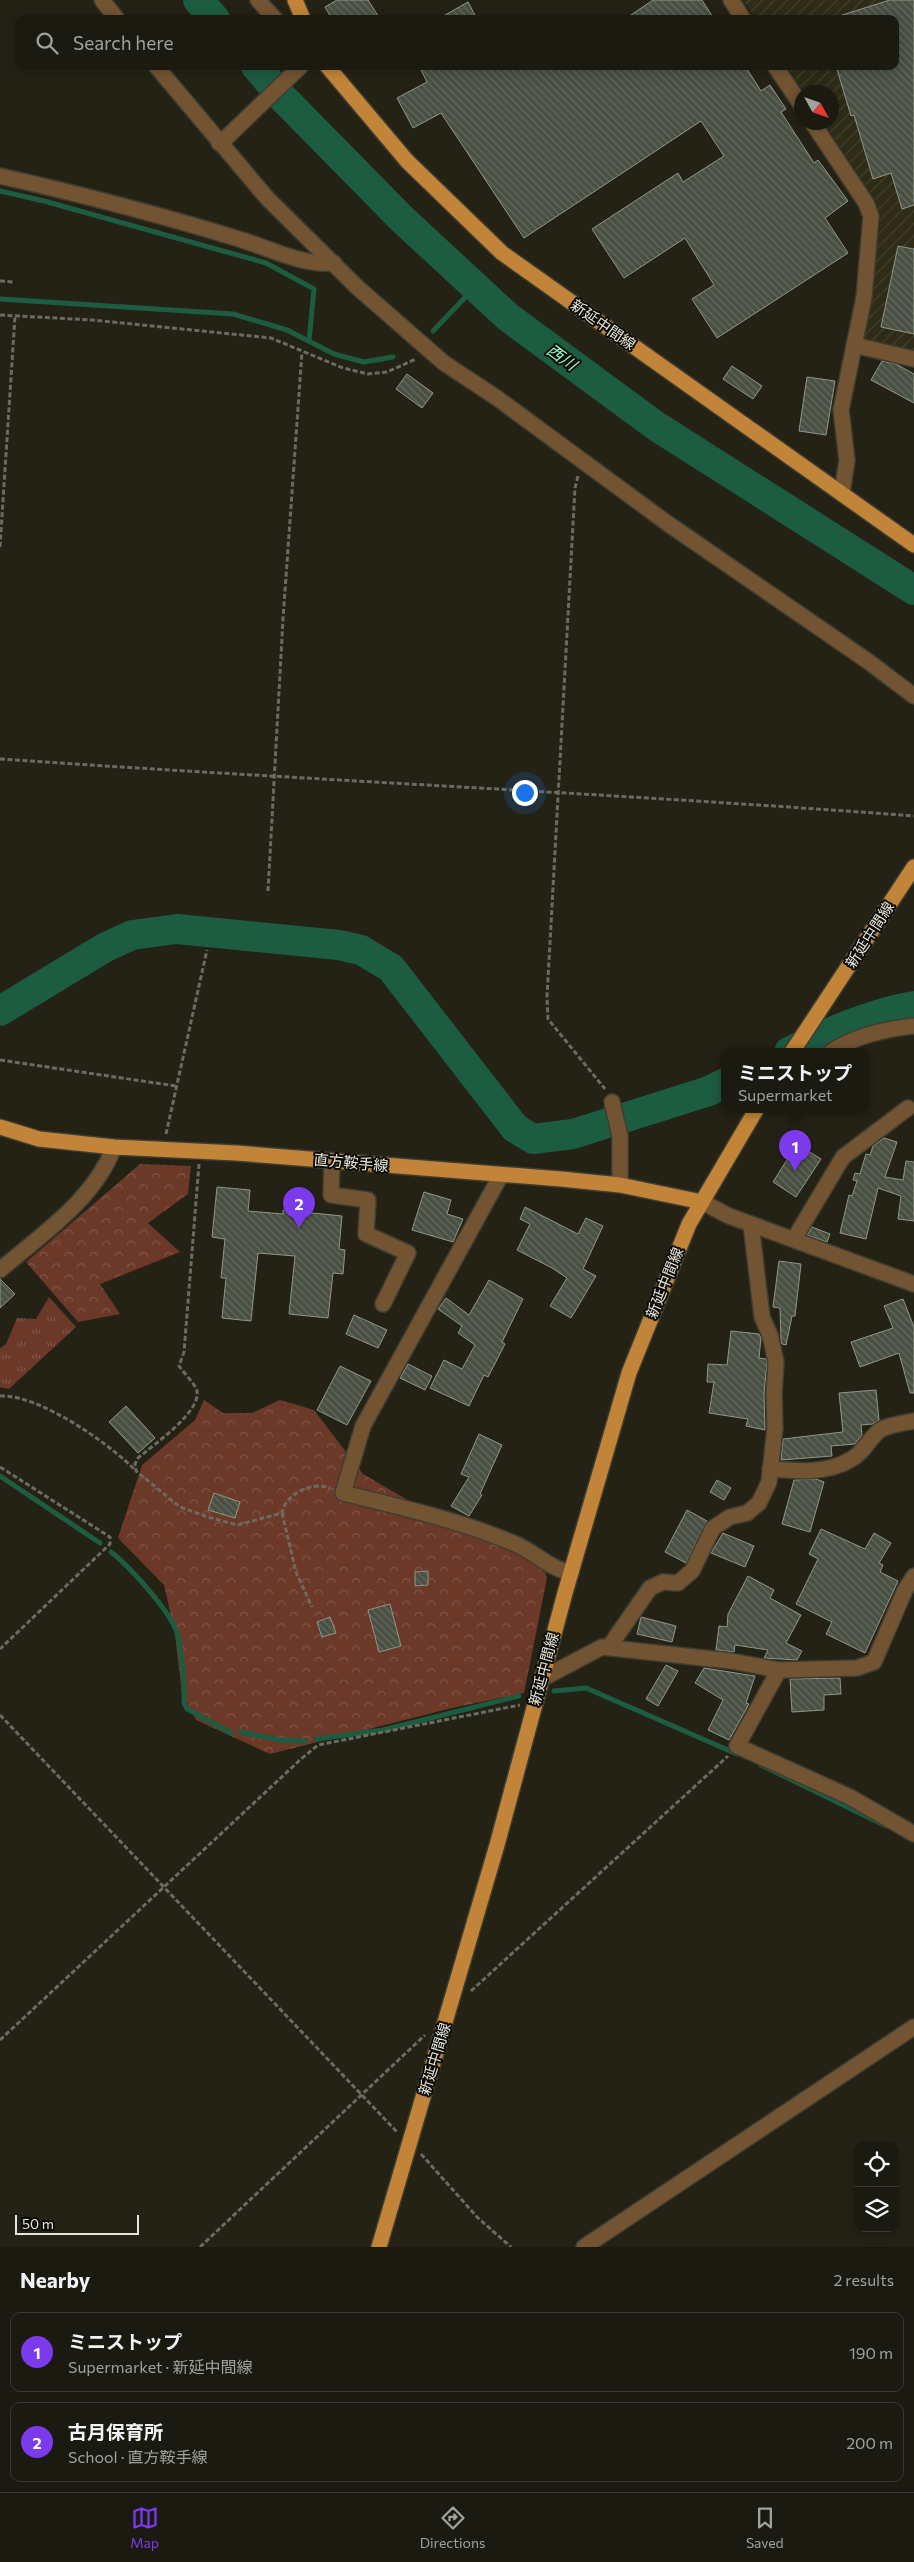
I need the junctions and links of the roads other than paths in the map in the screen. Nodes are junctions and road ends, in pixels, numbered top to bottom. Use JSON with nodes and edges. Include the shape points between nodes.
{"nodes":[{"id":1,"x":102,"y":0,"type":"edge"},
{"id":2,"x":258,"y":0,"type":"edge"},
{"id":3,"x":731,"y":0,"type":"edge"},
{"id":4,"x":114,"y":15,"type":"edge"},
{"id":5,"x":271,"y":15,"type":"edge"},
{"id":6,"x":740,"y":15,"type":"edge"},
{"id":7,"x":160,"y":70,"type":"edge"},
{"id":8,"x":297,"y":70,"type":"edge"},
{"id":9,"x":329,"y":70,"type":"edge"},
{"id":10,"x":778,"y":70,"type":"edge"},
{"id":11,"x":794,"y":94,"type":"edge"},
{"id":12,"x":817,"y":130,"type":"edge"},
{"id":13,"x":222,"y":141,"type":"junction"},
{"id":14,"x":0,"y":176,"type":"edge"},
{"id":15,"x":334,"y":263,"type":"junction"},
{"id":16,"x":854,"y":345,"type":"junction"},
{"id":17,"x":914,"y":359,"type":"edge"},
{"id":18,"x":842,"y":493,"type":"junction"},
{"id":19,"x":914,"y":546,"type":"edge"},
{"id":20,"x":914,"y":696,"type":"edge"},
{"id":21,"x":914,"y":867,"type":"edge"},
{"id":22,"x":914,"y":1026,"type":"edge"},
{"id":23,"x":795,"y":1048,"type":"edge"},
{"id":24,"x":837,"y":1048,"type":"edge"},
{"id":25,"x":612,"y":1102,"type":"road end"},
{"id":26,"x":908,"y":1108,"type":"dead end"},
{"id":27,"x":754,"y":1113,"type":"edge"},
{"id":28,"x":0,"y":1127,"type":"edge"},
{"id":29,"x":114,"y":1147,"type":"junction"},
{"id":30,"x":332,"y":1161,"type":"junction"},
{"id":31,"x":502,"y":1175,"type":"junction"},
{"id":32,"x":620,"y":1185,"type":"junction"},
{"id":33,"x":702,"y":1202,"type":"junction"},
{"id":34,"x":751,"y":1224,"type":"junction"},
{"id":35,"x":794,"y":1240,"type":"junction"},
{"id":36,"x":0,"y":1270,"type":"edge"},
{"id":37,"x":914,"y":1284,"type":"edge"},
{"id":38,"x":383,"y":1304,"type":"dead end"},
{"id":39,"x":914,"y":1420,"type":"edge"},
{"id":40,"x":770,"y":1469,"type":"junction"},
{"id":41,"x":570,"y":1573,"type":"junction"},
{"id":42,"x":914,"y":1576,"type":"edge"},
{"id":43,"x":609,"y":1647,"type":"junction"},
{"id":44,"x":780,"y":1670,"type":"junction"},
{"id":45,"x":543,"y":1676,"type":"junction"},
{"id":46,"x":914,"y":1834,"type":"edge"},
{"id":47,"x":914,"y":2027,"type":"edge"},
{"id":48,"x":379,"y":2247,"type":"edge"},
{"id":49,"x":584,"y":2247,"type":"edge"}],
"edges":[{"from":1,"to":4,"type":"street"},
{"from":2,"to":5,"type":"street"},
{"from":3,"to":6,"type":"street"},
{"from":7,"to":13,"type":"street"},
{"from":8,"to":13,"type":"street"},
{"from":9,"to":18,"type":"main road","name":"新延中間線","via":[[406,162],[502,253]]},
{"from":10,"to":11,"type":"street"},
{"from":12,"to":16,"type":"street","via":[[866,203],[871,216],[864,297]]},
{"from":13,"to":15,"type":"street","via":[[267,198]]},
{"from":14,"to":15,"type":"street","via":[[122,206],[319,264]]},
{"from":15,"to":20,"type":"street","via":[[444,363]]},
{"from":16,"to":17,"type":"street"},
{"from":16,"to":18,"type":"street","via":[[841,410],[847,460]]},
{"from":18,"to":19,"type":"main road","name":"新延中間線"},
{"from":21,"to":23,"type":"main road","name":"新延中間線"},
{"from":22,"to":24,"type":"street","via":[[873,1033]]},
{"from":25,"to":32,"type":"street","via":[[620,1136]]},
{"from":26,"to":35,"type":"street","via":[[843,1157]]},
{"from":27,"to":33,"type":"main road","name":"新延中間線"},
{"from":28,"to":29,"type":"main road","name":"直方鞍手線","via":[[39,1139]]},
{"from":29,"to":30,"type":"main road","name":"直方鞍手線"},
{"from":29,"to":36,"type":"street","via":[[108,1164],[93,1187]]},
{"from":30,"to":31,"type":"main road","name":"直方鞍手線"},
{"from":30,"to":38,"type":"street","via":[[331,1195],[368,1200],[366,1234],[408,1253]]},
{"from":31,"to":32,"type":"main road","name":"直方鞍手線"},
{"from":31,"to":41,"type":"street","via":[[363,1426],[344,1493],[423,1513],[515,1543],[555,1569]]},
{"from":32,"to":33,"type":"main road","name":"直方鞍手線"},
{"from":33,"to":34,"type":"street"},
{"from":33,"to":41,"type":"main road","name":"新延中間線","via":[[689,1224],[629,1373]]},
{"from":34,"to":35,"type":"street"},
{"from":34,"to":40,"type":"street","via":[[762,1317],[776,1362],[776,1428]]},
{"from":35,"to":37,"type":"street"},
{"from":39,"to":40,"type":"street","via":[[880,1430],[852,1460],[831,1468],[804,1471]]},
{"from":40,"to":43,"type":"street","via":[[769,1482],[759,1503],[747,1513],[730,1517],[713,1528],[692,1571],[678,1583],[663,1582],[650,1588]]},
{"from":41,"to":45,"type":"main road","name":"新延中間線"},
{"from":42,"to":44,"type":"street","via":[[874,1662],[857,1668]]},
{"from":43,"to":44,"type":"street"},
{"from":43,"to":45,"type":"street","via":[[602,1647]]},
{"from":44,"to":46,"type":"street","via":[[737,1746],[850,1797]]},
{"from":45,"to":48,"type":"main road","name":"新延中間線","via":[[454,1996]]},
{"from":47,"to":49,"type":"street"}]}
